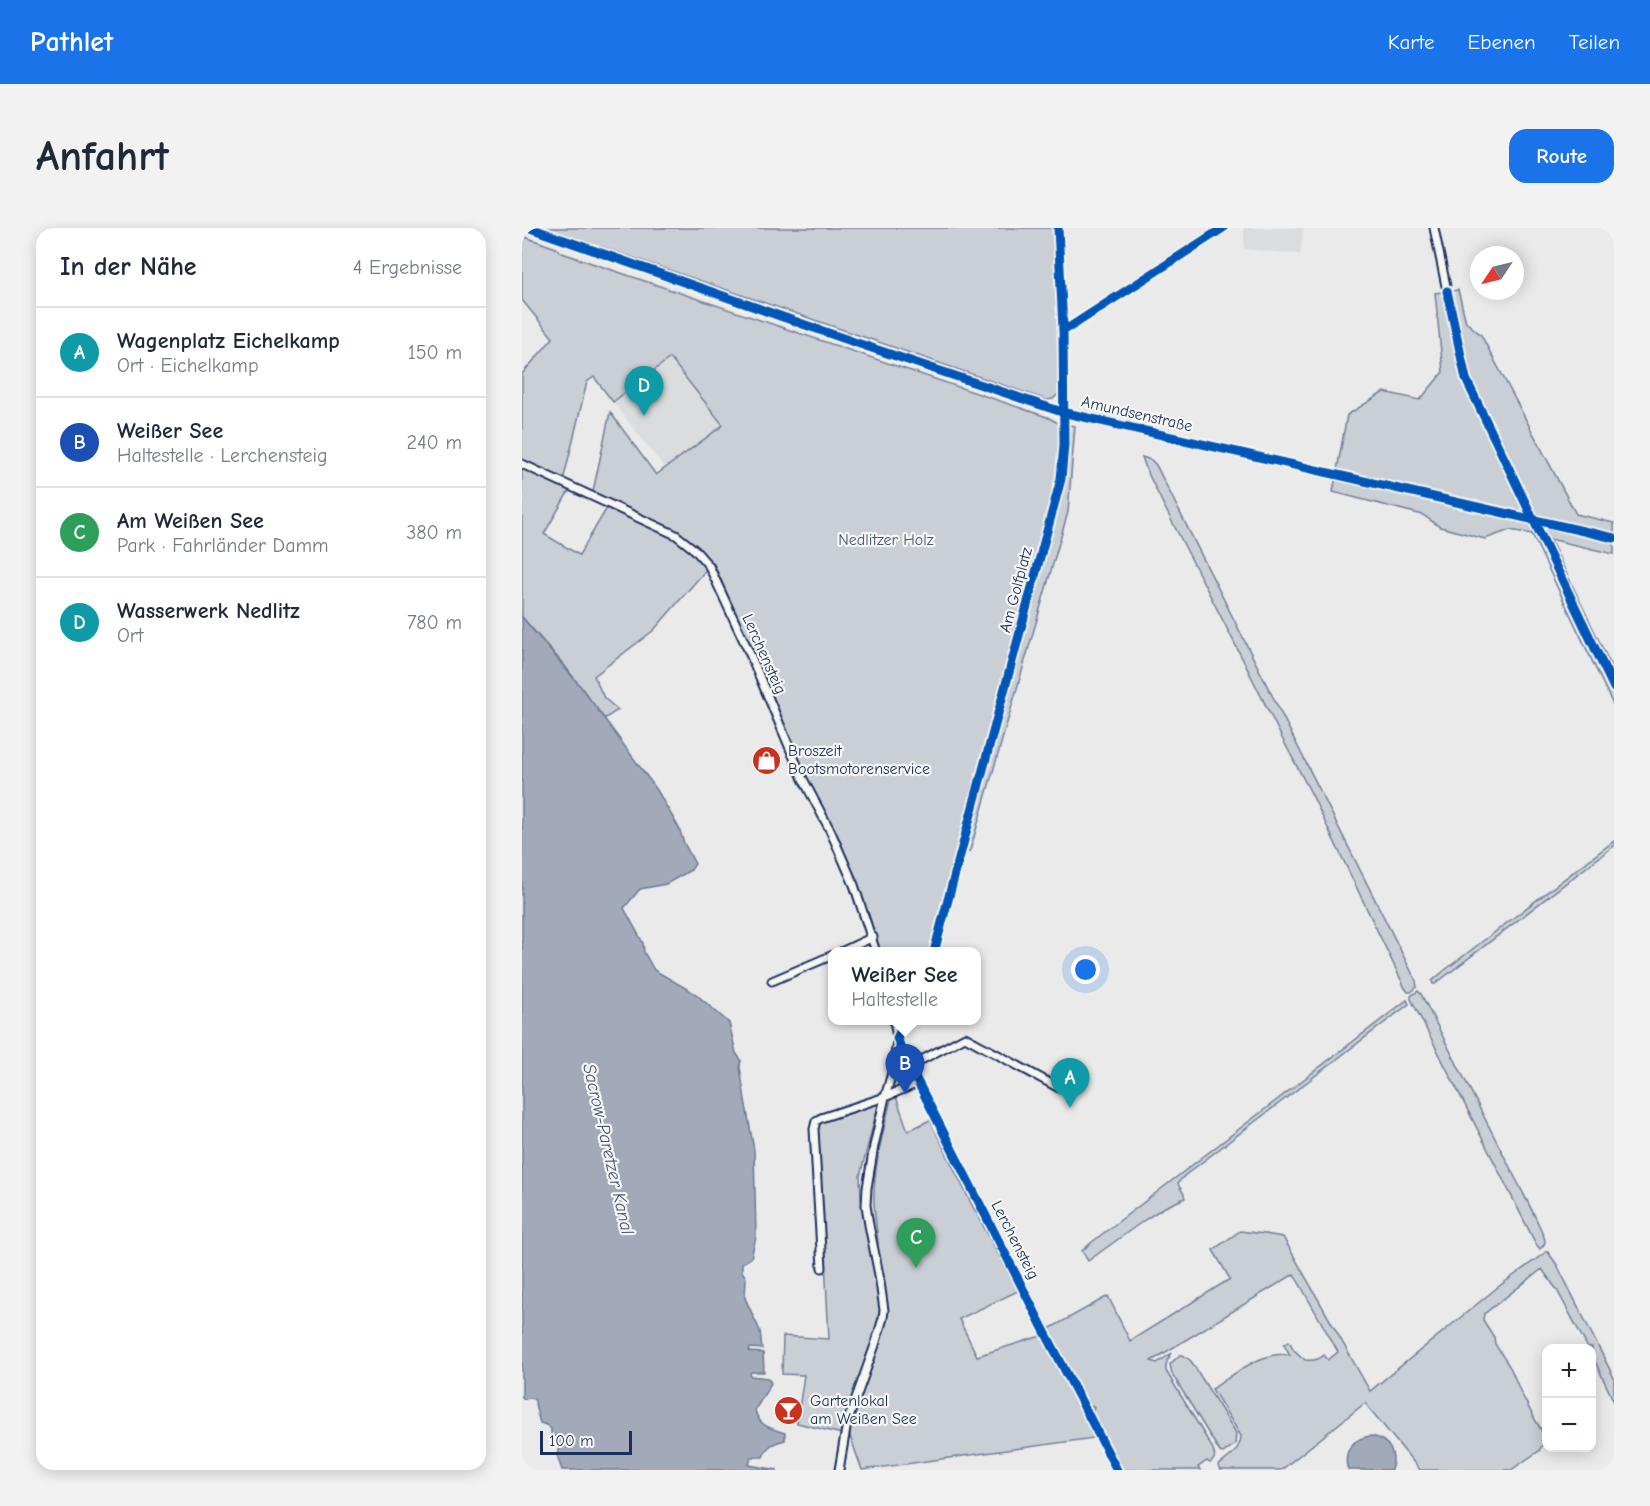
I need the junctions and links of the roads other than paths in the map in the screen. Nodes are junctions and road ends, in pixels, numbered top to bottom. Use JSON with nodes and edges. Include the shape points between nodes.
{"nodes":[{"id":1,"x":530,"y":228,"type":"edge"},
{"id":2,"x":1058,"y":228,"type":"edge"},
{"id":3,"x":1223,"y":228,"type":"edge"},
{"id":4,"x":1434,"y":228,"type":"edge"},
{"id":5,"x":1447,"y":291,"type":"dead end"},
{"id":6,"x":1062,"y":328,"type":"junction"},
{"id":7,"x":1062,"y":412,"type":"junction"},
{"id":8,"x":522,"y":464,"type":"edge"},
{"id":9,"x":1614,"y":538,"type":"edge"},
{"id":10,"x":873,"y":937,"type":"junction"},
{"id":11,"x":850,"y":947,"type":"edge"},
{"id":12,"x":875,"y":947,"type":"edge"},
{"id":13,"x":935,"y":947,"type":"edge"},
{"id":14,"x":828,"y":957,"type":"edge"},
{"id":15,"x":772,"y":981,"type":"dead end"},
{"id":16,"x":895,"y":1025,"type":"edge"},
{"id":17,"x":904,"y":1025,"type":"edge"},
{"id":18,"x":897,"y":1038,"type":"junction"},
{"id":19,"x":910,"y":1066,"type":"junction"},
{"id":20,"x":918,"y":1083,"type":"junction"},
{"id":21,"x":1059,"y":1088,"type":"dead end"},
{"id":22,"x":885,"y":1097,"type":"junction"},
{"id":23,"x":822,"y":1268,"type":"dead end"},
{"id":24,"x":839,"y":1470,"type":"edge"},
{"id":25,"x":1117,"y":1470,"type":"edge"}],
"edges":[{"from":1,"to":7,"type":"street","name":"Amundsenstraße"},
{"from":2,"to":6,"type":"street","name":"Am Golfplatz"},
{"from":3,"to":6,"type":"street","via":[[1070,327]]},
{"from":4,"to":5,"type":"street"},
{"from":6,"to":7,"type":"street","name":"Am Golfplatz"},
{"from":7,"to":9,"type":"street","name":"Amundsenstraße"},
{"from":7,"to":13,"type":"street","name":"Am Golfplatz","via":[[1061,479]]},
{"from":8,"to":10,"type":"street","name":"Lerchensteig","via":[[676,535],[709,566],[803,779],[830,830]]},
{"from":10,"to":11,"type":"street"},
{"from":10,"to":12,"type":"street","name":"Lerchensteig"},
{"from":14,"to":15,"type":"street"},
{"from":16,"to":18,"type":"street","name":"Lerchensteig"},
{"from":17,"to":18,"type":"street"},
{"from":18,"to":19,"type":"street","name":"Lerchensteig"},
{"from":18,"to":22,"type":"street"},
{"from":19,"to":20,"type":"street","name":"Lerchensteig"},
{"from":19,"to":21,"type":"street","via":[[965,1037]]},
{"from":20,"to":22,"type":"street"},
{"from":20,"to":25,"type":"street","name":"Lerchensteig"},
{"from":22,"to":23,"type":"street","via":[[816,1121]]},
{"from":22,"to":24,"type":"street","via":[[870,1164],[866,1204],[884,1311],[847,1423]]}]}
